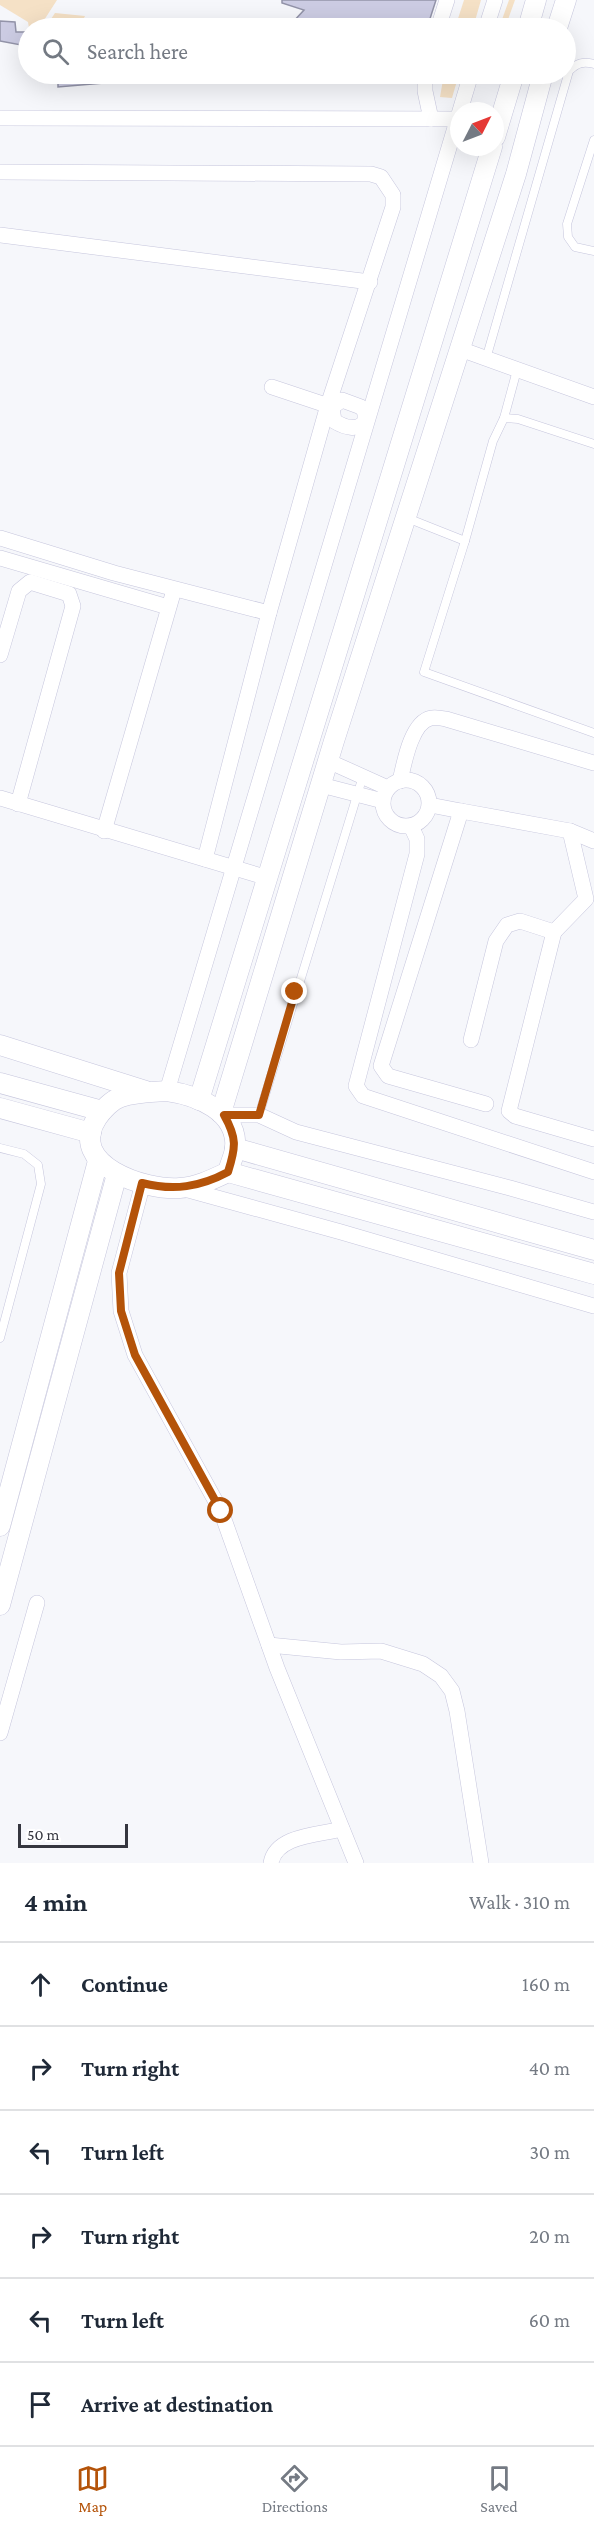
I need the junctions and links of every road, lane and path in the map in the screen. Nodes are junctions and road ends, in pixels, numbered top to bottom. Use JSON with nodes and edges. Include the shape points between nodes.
{"nodes":[{"id":1,"x":447,"y":0,"type":"edge"},
{"id":2,"x":495,"y":0,"type":"edge"},
{"id":3,"x":536,"y":0,"type":"edge"},
{"id":4,"x":566,"y":0,"type":"edge"},
{"id":5,"x":441,"y":18,"type":"edge"},
{"id":6,"x":489,"y":18,"type":"edge"},
{"id":7,"x":531,"y":18,"type":"edge"},
{"id":8,"x":560,"y":18,"type":"edge"},
{"id":9,"x":576,"y":64,"type":"edge"},
{"id":10,"x":594,"y":64,"type":"edge"},
{"id":11,"x":425,"y":84,"type":"edge"},
{"id":12,"x":468,"y":84,"type":"edge"},
{"id":13,"x":511,"y":84,"type":"edge"},
{"id":14,"x":540,"y":84,"type":"edge"},
{"id":15,"x":565,"y":84,"type":"edge"},
{"id":16,"x":463,"y":102,"type":"edge"},
{"id":17,"x":504,"y":104,"type":"edge"},
{"id":18,"x":0,"y":118,"type":"edge"},
{"id":19,"x":431,"y":119,"type":"junction"},
{"id":20,"x":450,"y":119,"type":"edge"},
{"id":21,"x":594,"y":140,"type":"edge"},
{"id":22,"x":450,"y":146,"type":"edge"},
{"id":23,"x":489,"y":156,"type":"edge"},
{"id":24,"x":0,"y":171,"type":"edge"},
{"id":25,"x":0,"y":235,"type":"edge"},
{"id":26,"x":594,"y":251,"type":"edge"},
{"id":27,"x":370,"y":282,"type":"junction"},
{"id":28,"x":459,"y":349,"type":"junction"},
{"id":29,"x":486,"y":359,"type":"junction"},
{"id":30,"x":517,"y":370,"type":"junction"},
{"id":31,"x":272,"y":387,"type":"dead end"},
{"id":32,"x":594,"y":397,"type":"edge"},
{"id":33,"x":330,"y":406,"type":"junction"},
{"id":34,"x":504,"y":418,"type":"junction"},
{"id":35,"x":367,"y":422,"type":"junction"},
{"id":36,"x":594,"y":444,"type":"edge"},
{"id":37,"x":389,"y":483,"type":"junction"},
{"id":38,"x":413,"y":493,"type":"junction"},
{"id":39,"x":405,"y":517,"type":"junction"},
{"id":40,"x":0,"y":538,"type":"edge"},
{"id":41,"x":465,"y":541,"type":"junction"},
{"id":42,"x":0,"y":558,"type":"edge"},
{"id":43,"x":174,"y":590,"type":"junction"},
{"id":44,"x":168,"y":607,"type":"junction"},
{"id":45,"x":269,"y":612,"type":"junction"},
{"id":46,"x":0,"y":655,"type":"edge"},
{"id":47,"x":594,"y":733,"type":"edge"},
{"id":48,"x":328,"y":761,"type":"junction"},
{"id":49,"x":594,"y":763,"type":"edge"},
{"id":50,"x":363,"y":776,"type":"junction"},
{"id":51,"x":321,"y":785,"type":"junction"},
{"id":52,"x":390,"y":790,"type":"junction"},
{"id":53,"x":357,"y":794,"type":"junction"},
{"id":54,"x":0,"y":798,"type":"edge"},
{"id":55,"x":18,"y":804,"type":"junction"},
{"id":56,"x":430,"y":805,"type":"junction"},
{"id":57,"x":460,"y":812,"type":"junction"},
{"id":58,"x":411,"y":826,"type":"junction"},
{"id":59,"x":104,"y":831,"type":"junction"},
{"id":60,"x":570,"y":831,"type":"junction"},
{"id":61,"x":594,"y":841,"type":"edge"},
{"id":62,"x":205,"y":859,"type":"junction"},
{"id":63,"x":235,"y":868,"type":"junction"},
{"id":64,"x":267,"y":878,"type":"junction"},
{"id":65,"x":590,"y":897,"type":"edge"},
{"id":66,"x":554,"y":932,"type":"junction"},
{"id":67,"x":471,"y":1040,"type":"dead end"},
{"id":68,"x":0,"y":1045,"type":"edge"},
{"id":69,"x":0,"y":1083,"type":"edge"},
{"id":70,"x":157,"y":1091,"type":"junction"},
{"id":71,"x":199,"y":1100,"type":"junction"},
{"id":72,"x":486,"y":1104,"type":"dead end"},
{"id":73,"x":0,"y":1108,"type":"edge"},
{"id":74,"x":102,"y":1111,"type":"junction"},
{"id":75,"x":222,"y":1114,"type":"junction"},
{"id":76,"x":259,"y":1115,"type":"junction"},
{"id":77,"x":91,"y":1133,"type":"junction"},
{"id":78,"x":594,"y":1139,"type":"edge"},
{"id":79,"x":0,"y":1148,"type":"edge"},
{"id":80,"x":235,"y":1148,"type":"junction"},
{"id":81,"x":98,"y":1161,"type":"junction"},
{"id":82,"x":228,"y":1172,"type":"junction"},
{"id":83,"x":594,"y":1172,"type":"edge"},
{"id":84,"x":117,"y":1174,"type":"junction"},
{"id":85,"x":142,"y":1183,"type":"junction"},
{"id":86,"x":181,"y":1188,"type":"junction"},
{"id":87,"x":594,"y":1212,"type":"edge"},
{"id":88,"x":594,"y":1250,"type":"edge"},
{"id":89,"x":594,"y":1274,"type":"edge"},
{"id":90,"x":594,"y":1306,"type":"edge"},
{"id":91,"x":0,"y":1338,"type":"edge"},
{"id":92,"x":0,"y":1526,"type":"edge"},
{"id":93,"x":37,"y":1603,"type":"dead end"},
{"id":94,"x":0,"y":1605,"type":"edge"},
{"id":95,"x":269,"y":1645,"type":"junction"},
{"id":96,"x":0,"y":1733,"type":"edge"},
{"id":97,"x":342,"y":1829,"type":"junction"},
{"id":98,"x":271,"y":1863,"type":"edge"},
{"id":99,"x":356,"y":1863,"type":"edge"},
{"id":100,"x":481,"y":1863,"type":"edge"}],
"edges":[{"from":1,"to":5,"type":"street"},
{"from":2,"to":6,"type":"street"},
{"from":3,"to":7,"type":"street"},
{"from":4,"to":8,"type":"street"},
{"from":9,"to":10,"type":"lane"},
{"from":11,"to":19,"type":"street"},
{"from":12,"to":16,"type":"street"},
{"from":13,"to":17,"type":"street"},
{"from":14,"to":28,"type":"street","via":[[516,174]]},
{"from":15,"to":29,"type":"lane"},
{"from":18,"to":19,"type":"street"},
{"from":19,"to":20,"type":"street"},
{"from":21,"to":26,"type":"lane","via":[[567,224],[568,237],[575,247]]},
{"from":22,"to":35,"type":"street"},
{"from":23,"to":37,"type":"street"},
{"from":24,"to":27,"type":"street","via":[[381,177],[393,195],[393,207]]},
{"from":25,"to":27,"type":"street"},
{"from":27,"to":33,"type":"street"},
{"from":28,"to":29,"type":"street"},
{"from":28,"to":38,"type":"street"},
{"from":29,"to":30,"type":"street"},
{"from":30,"to":32,"type":"street"},
{"from":30,"to":34,"type":"lane"},
{"from":31,"to":33,"type":"street"},
{"from":33,"to":35,"type":"street","via":[[342,400],[361,407]]},
{"from":33,"to":45,"type":"street"},
{"from":34,"to":36,"type":"lane"},
{"from":34,"to":41,"type":"lane","via":[[493,441]]},
{"from":35,"to":63,"type":"street"},
{"from":37,"to":38,"type":"street"},
{"from":37,"to":64,"type":"street"},
{"from":38,"to":39,"type":"street"},
{"from":39,"to":41,"type":"lane"},
{"from":39,"to":48,"type":"street"},
{"from":40,"to":43,"type":"street"},
{"from":41,"to":47,"type":"lane","via":[[424,672]]},
{"from":42,"to":44,"type":"street"},
{"from":43,"to":44,"type":"street"},
{"from":43,"to":45,"type":"street"},
{"from":44,"to":59,"type":"street"},
{"from":45,"to":62,"type":"street"},
{"from":46,"to":55,"type":"street","via":[[19,591],[30,582],[69,594],[73,606]]},
{"from":48,"to":50,"type":"street"},
{"from":48,"to":51,"type":"street"},
{"from":49,"to":52,"type":"street","via":[[446,719],[431,718],[415,731]]},
{"from":50,"to":52,"type":"street"},
{"from":50,"to":53,"type":"lane"},
{"from":51,"to":53,"type":"street"},
{"from":51,"to":75,"type":"street"},
{"from":52,"to":53,"type":"street"},
{"from":52,"to":56,"type":"street","via":[[407,780],[420,785]]},
{"from":52,"to":58,"type":"street","via":[[383,808],[390,821]]},
{"from":53,"to":76,"type":"lane"},
{"from":54,"to":55,"type":"street"},
{"from":55,"to":59,"type":"street"},
{"from":56,"to":57,"type":"street"},
{"from":56,"to":58,"type":"street","via":[[424,819]]},
{"from":57,"to":60,"type":"street"},
{"from":57,"to":72,"type":"street","via":[[381,1066],[388,1076]]},
{"from":58,"to":83,"type":"street","via":[[417,839],[417,854],[357,1090],[363,1096]]},
{"from":59,"to":62,"type":"street"},
{"from":60,"to":61,"type":"street"},
{"from":60,"to":65,"type":"street"},
{"from":62,"to":63,"type":"street"},
{"from":63,"to":64,"type":"street"},
{"from":63,"to":70,"type":"street"},
{"from":64,"to":71,"type":"street"},
{"from":65,"to":66,"type":"street"},
{"from":66,"to":67,"type":"street","via":[[520,921],[507,924],[496,941]]},
{"from":66,"to":78,"type":"street","via":[[509,1111]]},
{"from":68,"to":70,"type":"street"},
{"from":69,"to":74,"type":"street"},
{"from":70,"to":71,"type":"street","via":[[184,1093]]},
{"from":70,"to":74,"type":"street","via":[[120,1097]]},
{"from":71,"to":75,"type":"street"},
{"from":73,"to":77,"type":"street"},
{"from":74,"to":77,"type":"street"},
{"from":75,"to":76,"type":"street"},
{"from":75,"to":80,"type":"street","via":[[233,1131]]},
{"from":76,"to":87,"type":"street","via":[[296,1132]]},
{"from":77,"to":81,"type":"street"},
{"from":79,"to":91,"type":"lane","via":[[24,1154],[38,1165],[41,1184]]},
{"from":80,"to":82,"type":"street"},
{"from":80,"to":88,"type":"street"},
{"from":81,"to":84,"type":"street"},
{"from":81,"to":92,"type":"street"},
{"from":82,"to":86,"type":"street"},
{"from":82,"to":89,"type":"street"},
{"from":84,"to":85,"type":"street"},
{"from":84,"to":94,"type":"street"},
{"from":85,"to":86,"type":"street"},
{"from":85,"to":95,"type":"street","via":[[119,1273],[121,1311],[135,1355],[221,1511]]},
{"from":86,"to":90,"type":"street"},
{"from":93,"to":96,"type":"street"},
{"from":95,"to":97,"type":"street"},
{"from":95,"to":100,"type":"street","via":[[341,1652],[381,1651],[423,1664],[441,1676],[452,1691],[457,1711]]},
{"from":97,"to":98,"type":"street","via":[[281,1845]]},
{"from":97,"to":99,"type":"street"}]}
